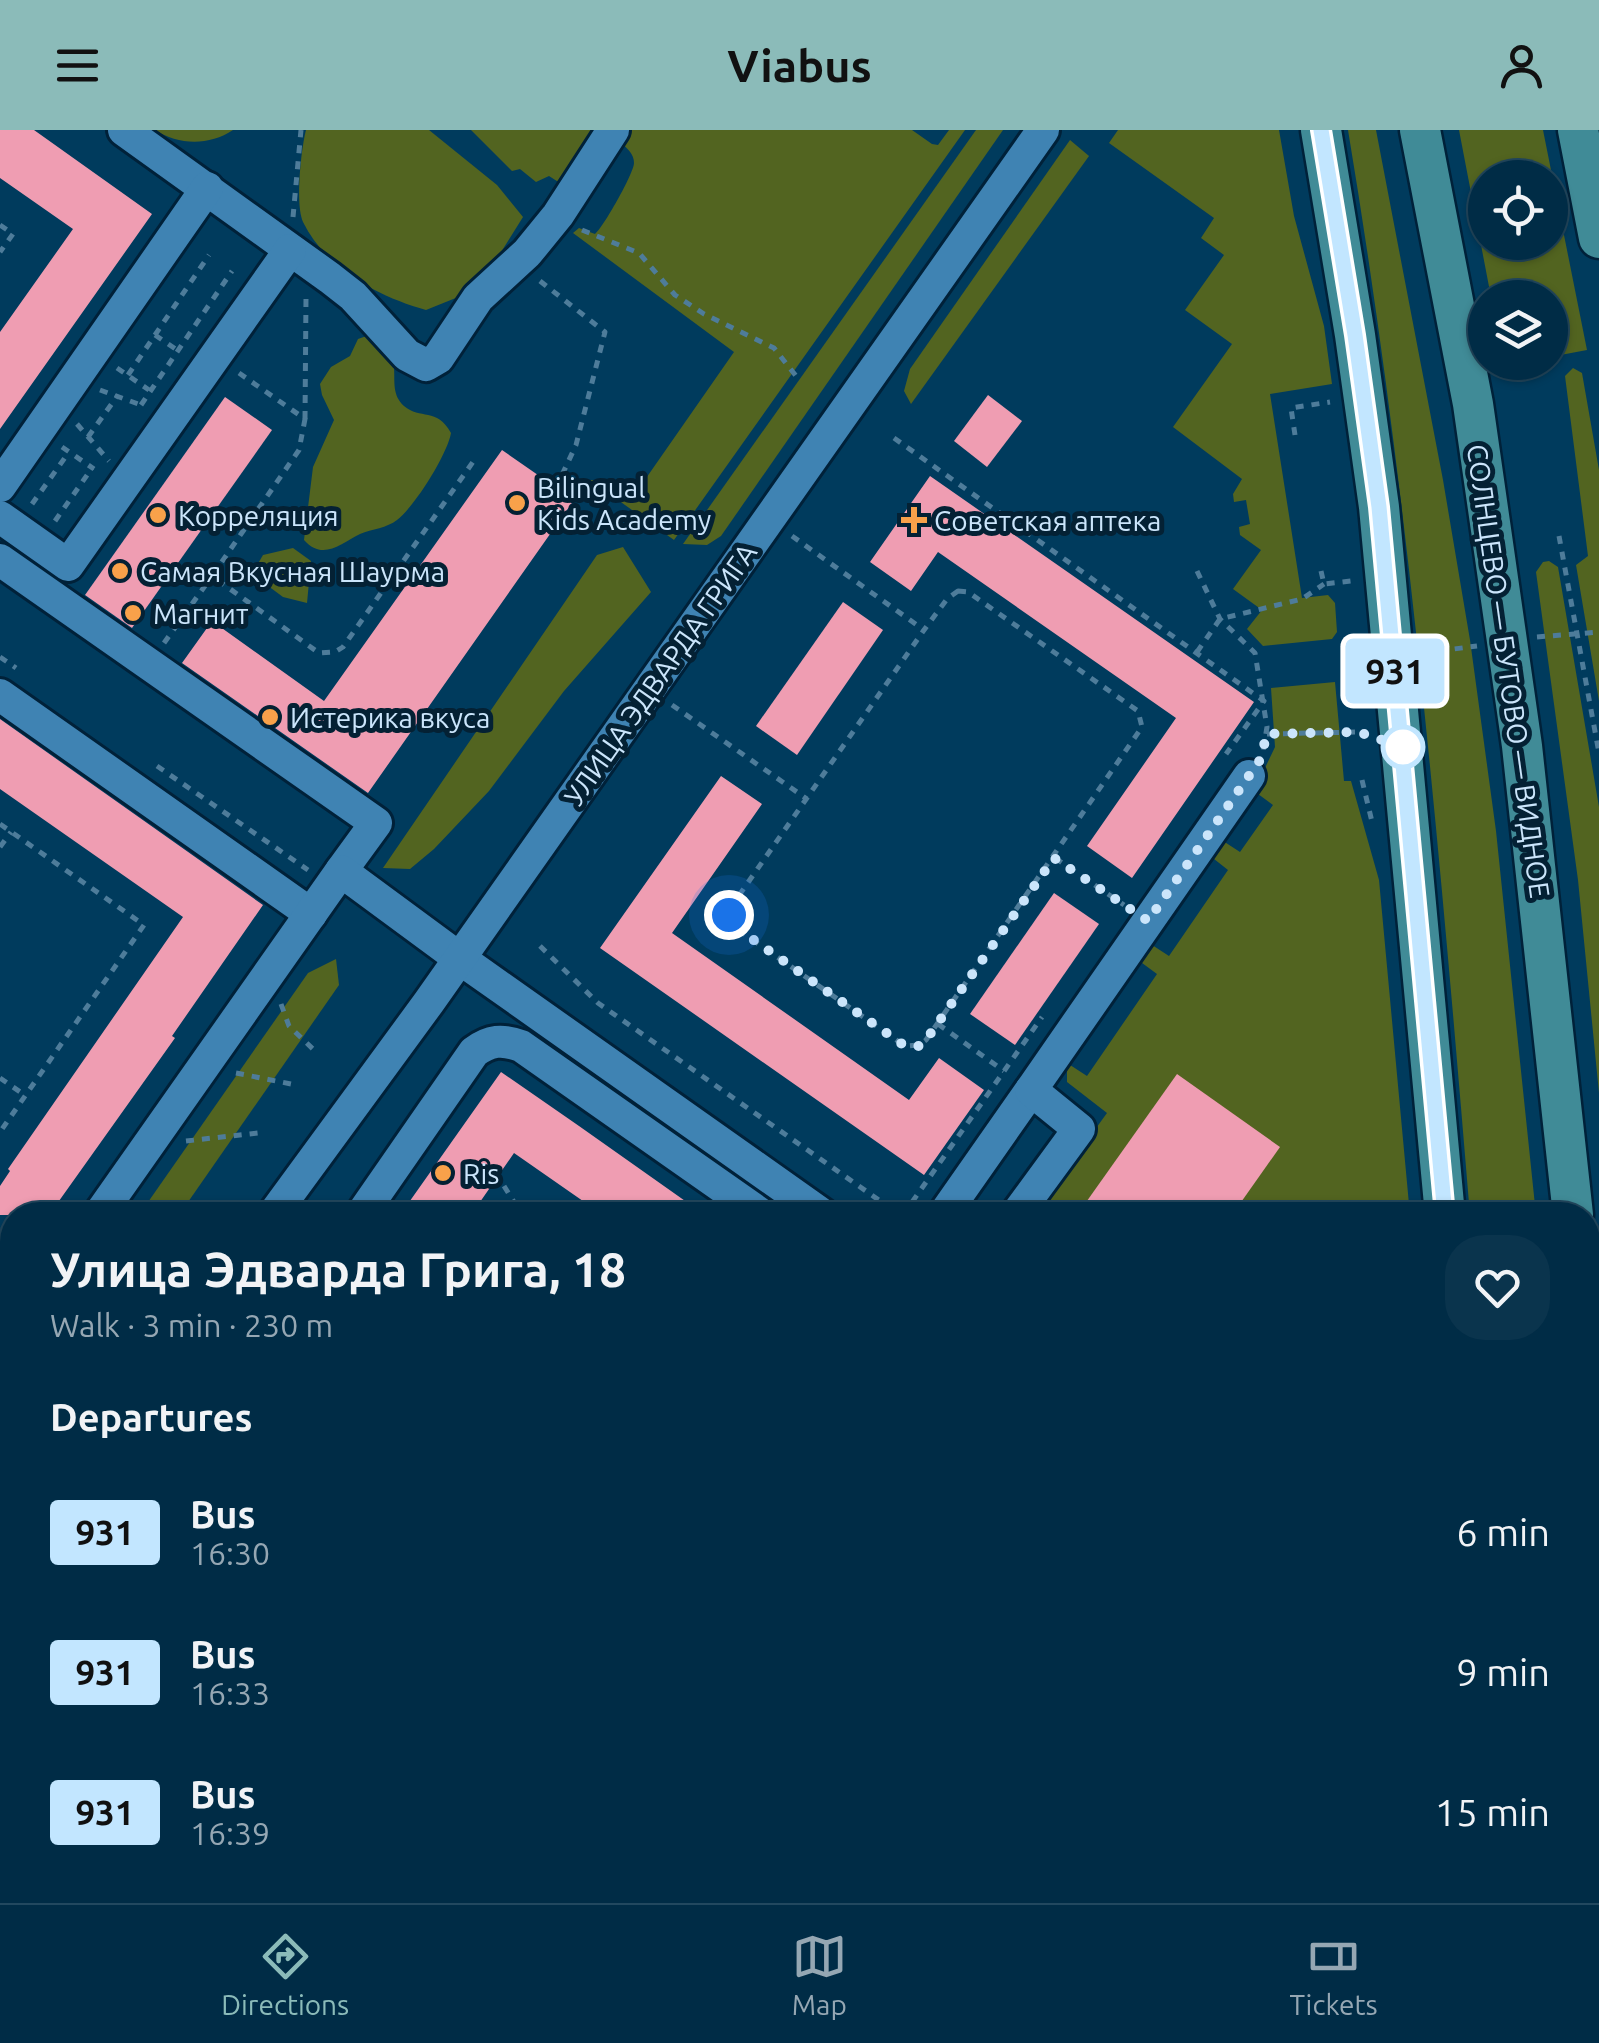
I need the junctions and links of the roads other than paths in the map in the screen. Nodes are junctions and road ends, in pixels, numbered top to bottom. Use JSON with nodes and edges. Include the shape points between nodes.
{"nodes":[{"id":1,"x":124,"y":130,"type":"edge"},
{"id":2,"x":613,"y":130,"type":"edge"},
{"id":3,"x":1043,"y":130,"type":"edge"},
{"id":4,"x":1321,"y":130,"type":"edge"},
{"id":5,"x":1420,"y":130,"type":"edge"},
{"id":6,"x":1578,"y":130,"type":"edge"},
{"id":7,"x":207,"y":188,"type":"junction"},
{"id":8,"x":1599,"y":238,"type":"edge"},
{"id":9,"x":298,"y":256,"type":"junction"},
{"id":10,"x":0,"y":486,"type":"edge"},
{"id":11,"x":0,"y":517,"type":"edge"},
{"id":12,"x":0,"y":560,"type":"edge"},
{"id":13,"x":8,"y":681,"type":"edge"},
{"id":14,"x":1249,"y":776,"type":"road end"},
{"id":15,"x":336,"y":878,"type":"junction"},
{"id":16,"x":311,"y":914,"type":"junction"},
{"id":17,"x":458,"y":958,"type":"junction"},
{"id":18,"x":1030,"y":1090,"type":"junction"},
{"id":19,"x":108,"y":1202,"type":"edge"},
{"id":20,"x":282,"y":1202,"type":"edge"},
{"id":21,"x":370,"y":1202,"type":"edge"},
{"id":22,"x":743,"y":1202,"type":"edge"},
{"id":23,"x":805,"y":1202,"type":"edge"},
{"id":24,"x":953,"y":1202,"type":"edge"},
{"id":25,"x":1025,"y":1202,"type":"edge"},
{"id":26,"x":1444,"y":1202,"type":"edge"},
{"id":27,"x":1572,"y":1202,"type":"edge"}],
"edges":[{"from":1,"to":7,"type":"street"},
{"from":2,"to":9,"type":"street","via":[[527,254],[485,290],[438,358],[426,365],[406,355],[354,296]]},
{"from":3,"to":17,"type":"street","name":"УЛИЦА ЭДВАРДА ГРИГА"},
{"from":4,"to":26,"type":"main road","via":[[1379,507]]},
{"from":5,"to":27,"type":"main road","name":"СОЛНЦЕВО — БУТОВО — ВИДНОЕ","via":[[1473,404],[1522,746]]},
{"from":6,"to":8,"type":"main road"},
{"from":7,"to":9,"type":"street"},
{"from":7,"to":10,"type":"street"},
{"from":9,"to":11,"type":"street","via":[[214,356],[160,405],[124,484],[68,565]]},
{"from":12,"to":15,"type":"street","via":[[376,823]]},
{"from":13,"to":16,"type":"street"},
{"from":14,"to":18,"type":"street"},
{"from":15,"to":16,"type":"street"},
{"from":15,"to":17,"type":"street"},
{"from":16,"to":19,"type":"street"},
{"from":17,"to":20,"type":"street","name":"УЛИЦА ЭДВАРДА ГРИГА"},
{"from":17,"to":23,"type":"street"},
{"from":18,"to":24,"type":"street"},
{"from":18,"to":25,"type":"street","via":[[1078,1129]]},
{"from":21,"to":22,"type":"street","via":[[474,1052],[502,1040],[521,1046]]}]}
